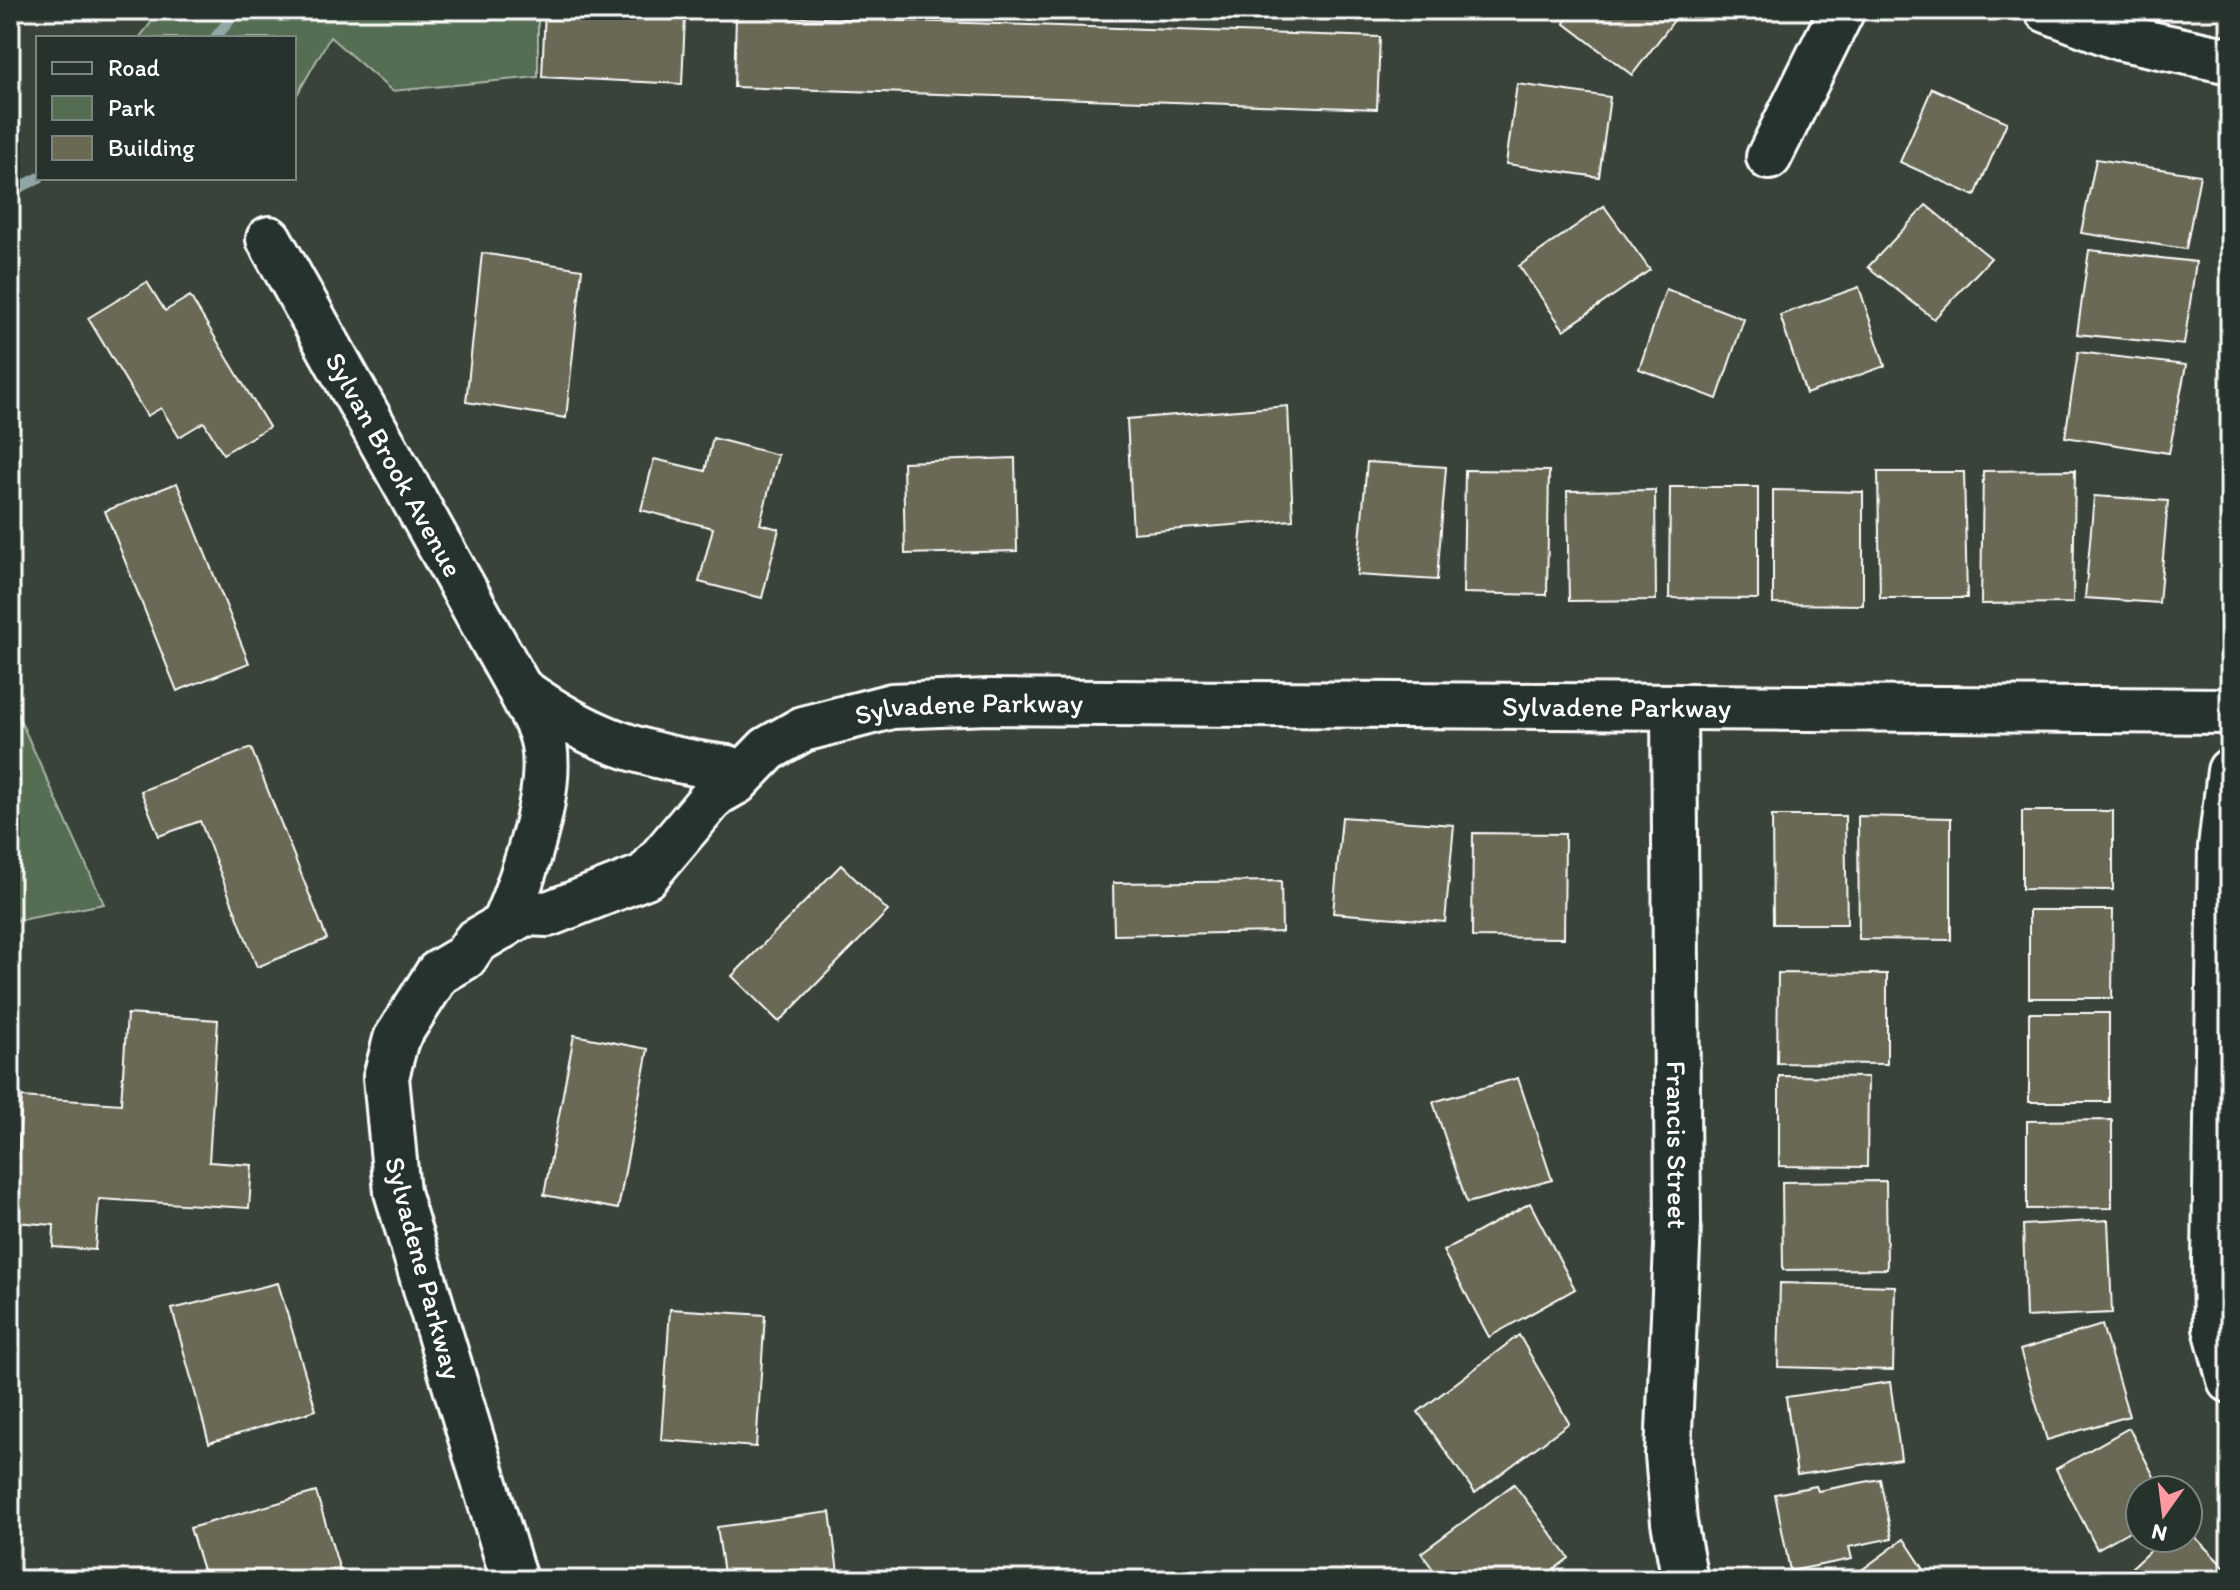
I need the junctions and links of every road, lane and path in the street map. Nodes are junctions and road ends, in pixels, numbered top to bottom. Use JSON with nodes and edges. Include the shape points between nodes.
{"nodes":[{"id":1,"x":1842,"y":10,"type":"edge"},
{"id":2,"x":2047,"y":10,"type":"edge"},
{"id":3,"x":2230,"y":61,"type":"edge"},
{"id":4,"x":1769,"y":157,"type":"dead end"},
{"id":5,"x":269,"y":239,"type":"dead end"},
{"id":6,"x":519,"y":688,"type":"junction"},
{"id":7,"x":1674,"y":709,"type":"junction"},
{"id":8,"x":2230,"y":711,"type":"edge"},
{"id":9,"x":2230,"y":771,"type":"edge"},
{"id":10,"x":736,"y":782,"type":"junction"},
{"id":11,"x":503,"y":926,"type":"junction"},
{"id":12,"x":2230,"y":1380,"type":"edge"},
{"id":13,"x":514,"y":1580,"type":"edge"},
{"id":14,"x":1685,"y":1580,"type":"edge"}],
"edges":[{"from":1,"to":4,"type":"street"},
{"from":2,"to":3,"type":"street","via":[[2118,37]]},
{"from":5,"to":6,"type":"street","name":"Sylvan Brook Avenue"},
{"from":6,"to":10,"type":"street","name":"Sylvan Brook Avenue","via":[[605,741],[728,768]]},
{"from":6,"to":11,"type":"street","name":"Sylvan Brook Avenue","via":[[542,736],[542,801],[519,889]]},
{"from":7,"to":8,"type":"street","name":"Sylvadene Parkway"},
{"from":7,"to":10,"type":"street","name":"Sylvadene Parkway","via":[[1360,702],[892,706],[803,729],[768,749]]},
{"from":7,"to":14,"type":"street","name":"Francis Street","via":[[1678,1223],[1668,1455]]},
{"from":9,"to":12,"type":"street","via":[[2221,847],[2215,1260],[2216,1328]]},
{"from":10,"to":11,"type":"street","name":"Sylvadene Parkway","via":[[715,794],[646,876],[548,914],[524,913]]},
{"from":11,"to":13,"type":"street","name":"Sylvadene Parkway","via":[[438,973],[396,1039],[386,1077],[397,1192]]}]}
